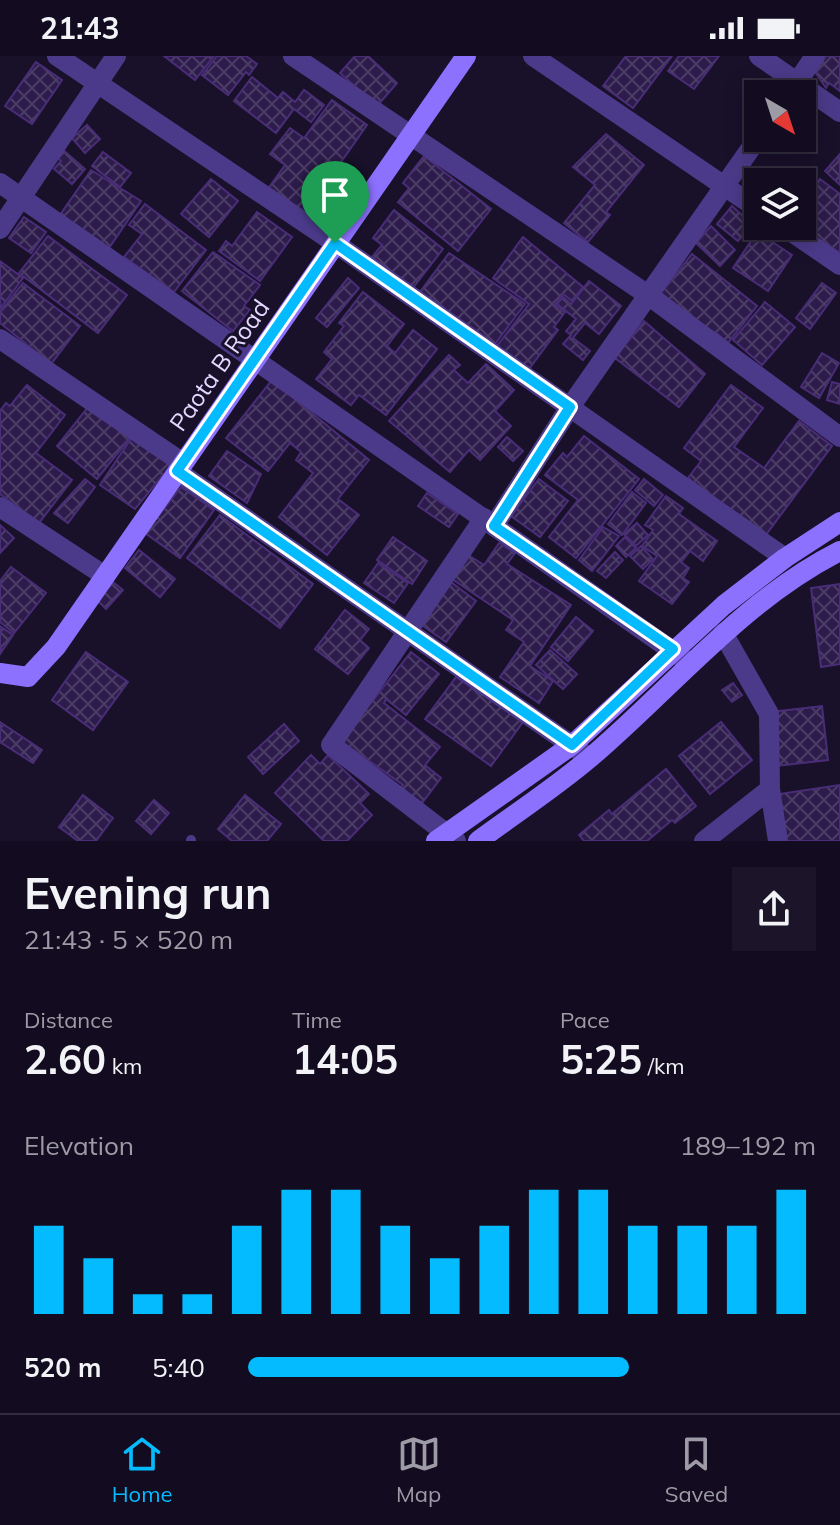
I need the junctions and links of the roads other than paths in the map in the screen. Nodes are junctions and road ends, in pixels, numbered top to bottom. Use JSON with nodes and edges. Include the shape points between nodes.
{"nodes":[{"id":1,"x":57,"y":56,"type":"edge"},
{"id":2,"x":116,"y":56,"type":"edge"},
{"id":3,"x":293,"y":56,"type":"edge"},
{"id":4,"x":466,"y":56,"type":"edge"},
{"id":5,"x":533,"y":56,"type":"edge"},
{"id":6,"x":759,"y":56,"type":"edge"},
{"id":7,"x":815,"y":56,"type":"edge"},
{"id":8,"x":784,"y":80,"type":"edge"},
{"id":9,"x":798,"y":80,"type":"edge"},
{"id":10,"x":97,"y":83,"type":"junction"},
{"id":11,"x":816,"y":100,"type":"edge"},
{"id":12,"x":840,"y":112,"type":"edge"},
{"id":13,"x":413,"y":134,"type":"junction"},
{"id":14,"x":748,"y":152,"type":"edge"},
{"id":15,"x":0,"y":183,"type":"edge"},
{"id":16,"x":724,"y":186,"type":"junction"},
{"id":17,"x":22,"y":197,"type":"junction"},
{"id":18,"x":744,"y":200,"type":"edge"},
{"id":19,"x":0,"y":229,"type":"edge"},
{"id":20,"x":803,"y":240,"type":"edge"},
{"id":21,"x":335,"y":243,"type":"junction"},
{"id":22,"x":840,"y":265,"type":"edge"},
{"id":23,"x":648,"y":295,"type":"junction"},
{"id":24,"x":0,"y":339,"type":"edge"},
{"id":25,"x":255,"y":357,"type":"junction"},
{"id":26,"x":570,"y":407,"type":"junction"},
{"id":27,"x":840,"y":437,"type":"edge"},
{"id":28,"x":180,"y":467,"type":"junction"},
{"id":29,"x":0,"y":507,"type":"edge"},
{"id":30,"x":489,"y":522,"type":"junction"},
{"id":31,"x":840,"y":522,"type":"edge"},
{"id":32,"x":840,"y":551,"type":"edge"},
{"id":33,"x":785,"y":558,"type":"junction"},
{"id":34,"x":105,"y":576,"type":"junction"},
{"id":35,"x":406,"y":633,"type":"junction"},
{"id":36,"x":723,"y":633,"type":"junction"},
{"id":37,"x":681,"y":656,"type":"junction"},
{"id":38,"x":0,"y":673,"type":"edge"},
{"id":39,"x":572,"y":745,"type":"junction"},
{"id":40,"x":590,"y":758,"type":"junction"},
{"id":41,"x":770,"y":789,"type":"junction"},
{"id":42,"x":448,"y":839,"type":"edge"},
{"id":43,"x":478,"y":841,"type":"edge"},
{"id":44,"x":704,"y":841,"type":"edge"},
{"id":45,"x":778,"y":841,"type":"edge"}],
"edges":[{"from":1,"to":10,"type":"street"},
{"from":2,"to":10,"type":"street"},
{"from":3,"to":13,"type":"street"},
{"from":4,"to":13,"type":"street","name":"Paota B Road"},
{"from":5,"to":16,"type":"street"},
{"from":6,"to":8,"type":"street"},
{"from":7,"to":9,"type":"street"},
{"from":10,"to":17,"type":"street"},
{"from":10,"to":21,"type":"street"},
{"from":11,"to":12,"type":"street"},
{"from":13,"to":21,"type":"street","name":"Paota B Road"},
{"from":13,"to":23,"type":"street"},
{"from":14,"to":16,"type":"street"},
{"from":15,"to":17,"type":"street"},
{"from":16,"to":18,"type":"street"},
{"from":16,"to":23,"type":"street"},
{"from":17,"to":19,"type":"street"},
{"from":17,"to":25,"type":"street"},
{"from":20,"to":22,"type":"street"},
{"from":21,"to":25,"type":"street","name":"Paota B Road"},
{"from":21,"to":26,"type":"street"},
{"from":23,"to":26,"type":"street"},
{"from":23,"to":27,"type":"street"},
{"from":24,"to":28,"type":"street"},
{"from":25,"to":28,"type":"street","name":"Paota B Road"},
{"from":25,"to":30,"type":"street"},
{"from":26,"to":30,"type":"street"},
{"from":26,"to":33,"type":"street"},
{"from":28,"to":34,"type":"street","name":"Paota B Road"},
{"from":28,"to":35,"type":"street"},
{"from":29,"to":34,"type":"street"},
{"from":30,"to":35,"type":"street"},
{"from":30,"to":37,"type":"street"},
{"from":31,"to":33,"type":"street"},
{"from":32,"to":36,"type":"street"},
{"from":33,"to":37,"type":"street"},
{"from":34,"to":38,"type":"street","name":"Paota B Road","via":[[56,647],[28,677]]},
{"from":35,"to":39,"type":"street"},
{"from":35,"to":42,"type":"street","via":[[331,745]]},
{"from":36,"to":37,"type":"street"},
{"from":36,"to":41,"type":"street","via":[[769,714]]},
{"from":37,"to":39,"type":"street"},
{"from":37,"to":40,"type":"street"},
{"from":39,"to":40,"type":"street"},
{"from":39,"to":42,"type":"street"},
{"from":40,"to":43,"type":"street"},
{"from":41,"to":44,"type":"street"},
{"from":41,"to":45,"type":"street"}]}
